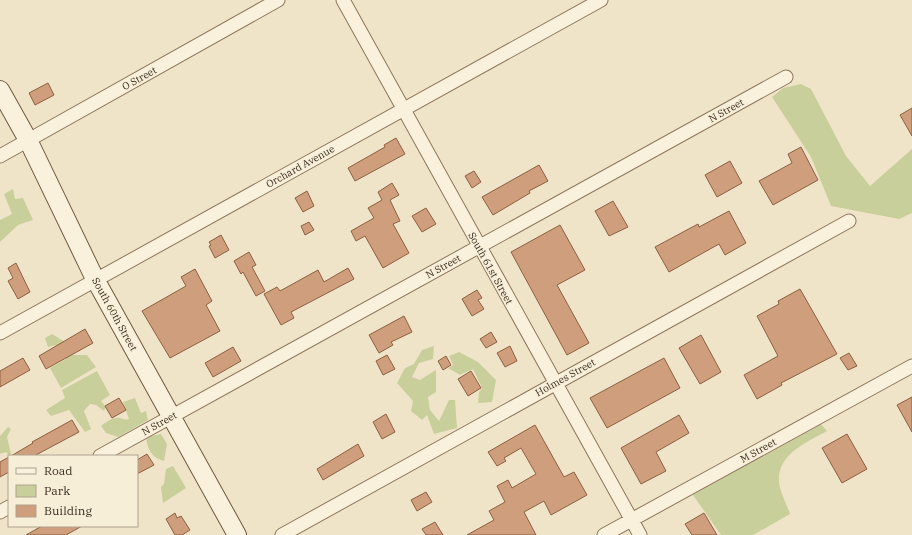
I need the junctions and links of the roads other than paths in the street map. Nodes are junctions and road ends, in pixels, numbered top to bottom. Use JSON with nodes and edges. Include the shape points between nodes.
{"nodes":[{"id":1,"x":278,"y":0,"type":"edge"},
{"id":2,"x":343,"y":0,"type":"edge"},
{"id":3,"x":601,"y":0,"type":"edge"},
{"id":4,"x":786,"y":77,"type":"dead end"},
{"id":5,"x":0,"y":90,"type":"edge"},
{"id":6,"x":403,"y":109,"type":"junction"},
{"id":7,"x":28,"y":140,"type":"junction"},
{"id":8,"x":0,"y":156,"type":"edge"},
{"id":9,"x":849,"y":221,"type":"dead end"},
{"id":10,"x":480,"y":246,"type":"junction"},
{"id":11,"x":95,"y":279,"type":"junction"},
{"id":12,"x":0,"y":333,"type":"edge"},
{"id":13,"x":912,"y":366,"type":"edge"},
{"id":14,"x":555,"y":383,"type":"junction"},
{"id":15,"x":171,"y":416,"type":"junction"},
{"id":16,"x":102,"y":455,"type":"edge"},
{"id":17,"x":632,"y":520,"type":"junction"},
{"id":18,"x":237,"y":535,"type":"edge"},
{"id":19,"x":282,"y":535,"type":"edge"},
{"id":20,"x":604,"y":535,"type":"edge"},
{"id":21,"x":640,"y":535,"type":"edge"}],
"edges":[{"from":1,"to":7,"type":"street","name":"O Street"},
{"from":2,"to":6,"type":"street","name":"South 61st Street"},
{"from":3,"to":6,"type":"street","name":"Orchard Avenue"},
{"from":4,"to":10,"type":"street","name":"N Street"},
{"from":5,"to":7,"type":"main road","name":"South 60th Street"},
{"from":6,"to":10,"type":"street","name":"South 61st Street"},
{"from":6,"to":11,"type":"street","name":"Orchard Avenue"},
{"from":7,"to":8,"type":"street","name":"O Street"},
{"from":7,"to":11,"type":"main road","name":"South 60th Street"},
{"from":9,"to":14,"type":"street","name":"Holmes Street"},
{"from":10,"to":14,"type":"street","name":"South 61st Street"},
{"from":10,"to":15,"type":"street","name":"N Street"},
{"from":11,"to":12,"type":"street","name":"Orchard Avenue"},
{"from":11,"to":15,"type":"main road","name":"South 60th Street"},
{"from":13,"to":17,"type":"street","name":"M Street"},
{"from":14,"to":17,"type":"street","name":"South 61st Street"},
{"from":14,"to":19,"type":"street","name":"Holmes Street"},
{"from":15,"to":16,"type":"street","name":"N Street"},
{"from":15,"to":18,"type":"main road","name":"South 60th Street"},
{"from":17,"to":20,"type":"street","name":"M Street"},
{"from":17,"to":21,"type":"street","name":"South 61st Street"}]}
